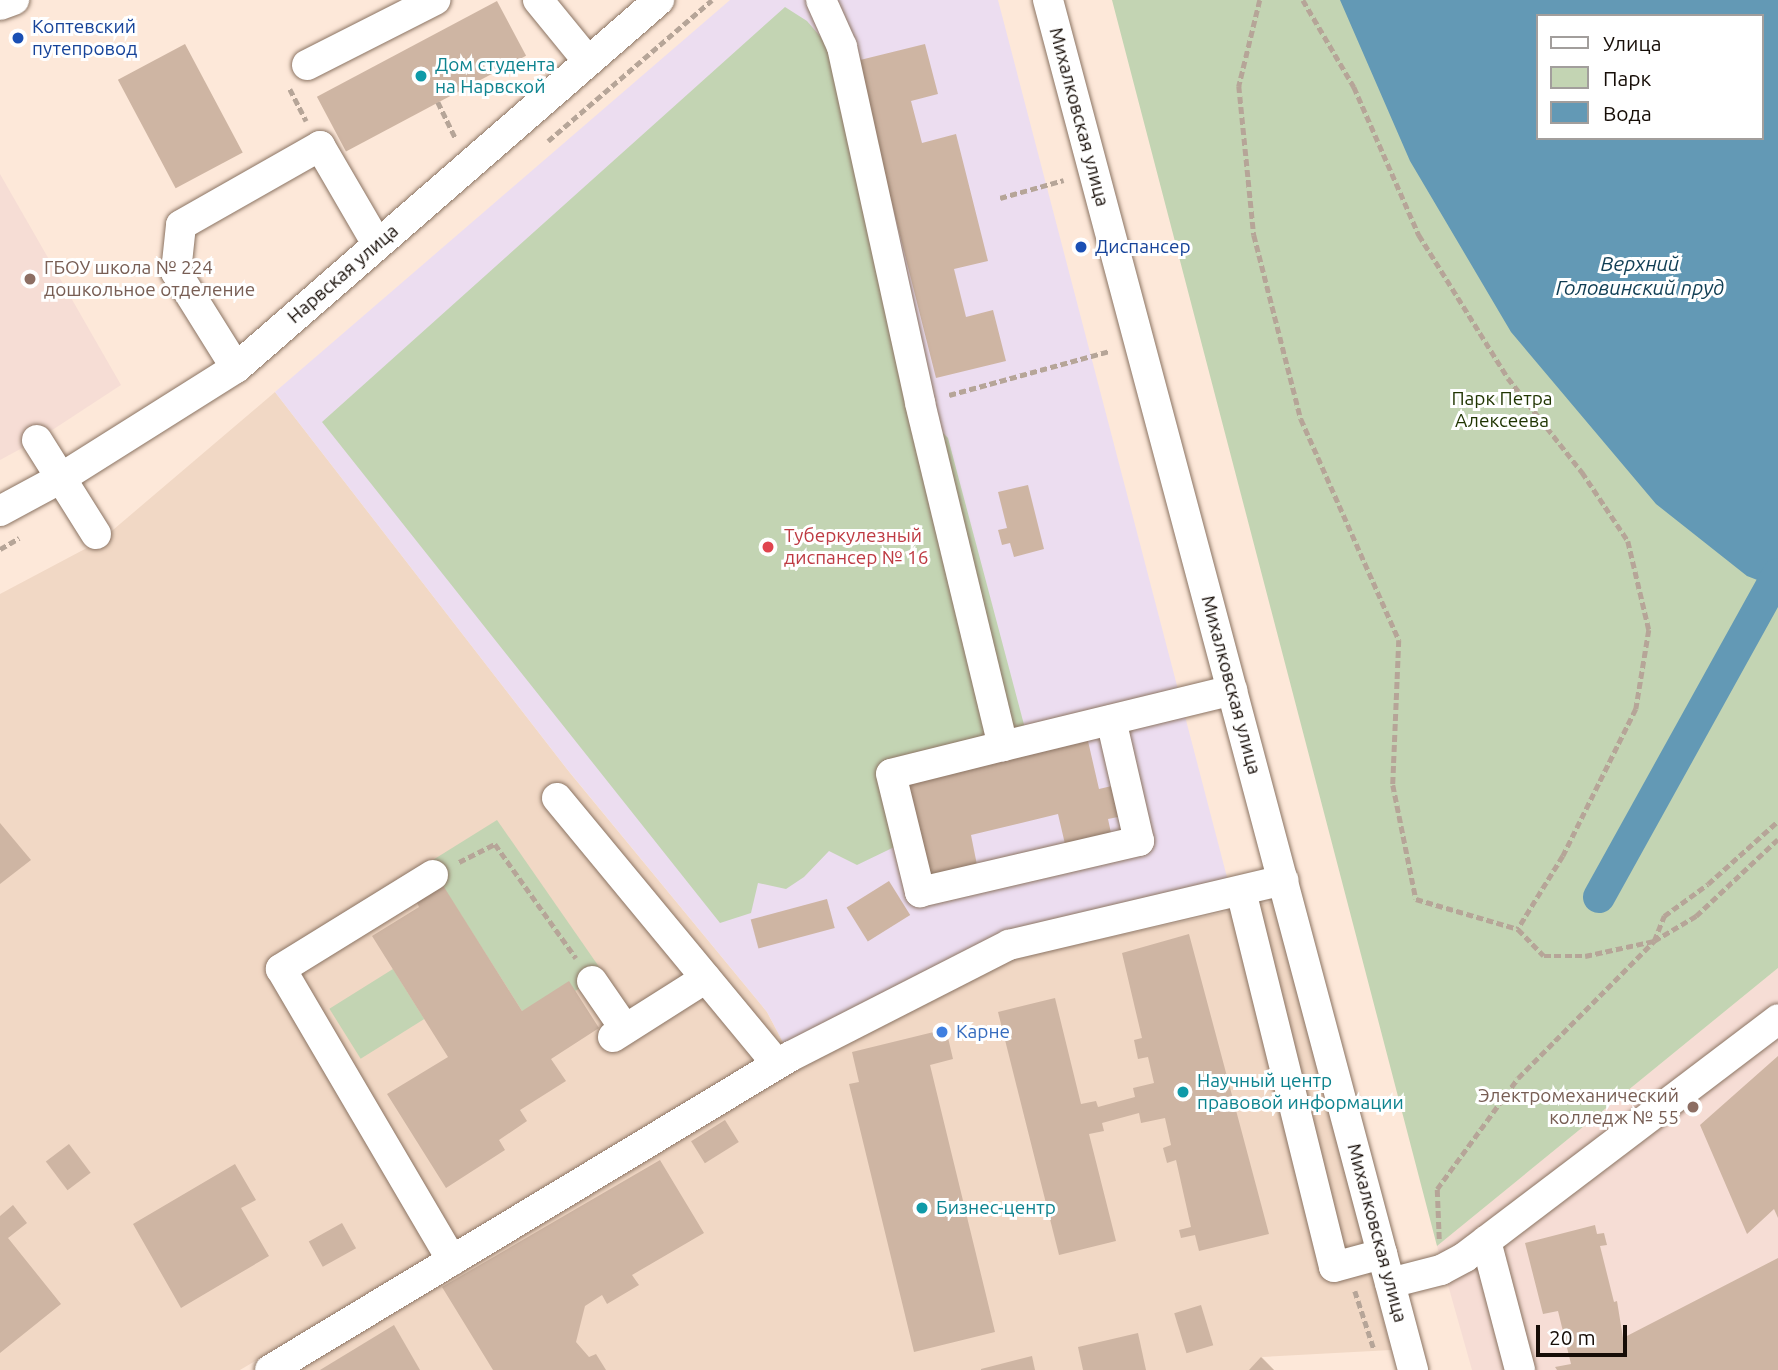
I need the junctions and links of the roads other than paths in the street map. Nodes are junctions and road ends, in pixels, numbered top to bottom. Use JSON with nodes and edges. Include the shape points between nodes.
{"nodes":[{"id":1,"x":14,"y":0,"type":"edge"},
{"id":2,"x":435,"y":0,"type":"edge"},
{"id":3,"x":538,"y":0,"type":"edge"},
{"id":4,"x":659,"y":0,"type":"edge"},
{"id":5,"x":821,"y":0,"type":"edge"},
{"id":6,"x":1048,"y":0,"type":"edge"},
{"id":7,"x":0,"y":5,"type":"edge"},
{"id":8,"x":588,"y":61,"type":"junction"},
{"id":9,"x":307,"y":65,"type":"dead end"},
{"id":10,"x":377,"y":244,"type":"junction"},
{"id":11,"x":236,"y":368,"type":"junction"},
{"id":12,"x":37,"y":440,"type":"dead end"},
{"id":13,"x":61,"y":478,"type":"junction"},
{"id":14,"x":0,"y":511,"type":"edge"},
{"id":15,"x":96,"y":534,"type":"dead end"},
{"id":16,"x":1232,"y":690,"type":"junction"},
{"id":17,"x":1111,"y":720,"type":"junction"},
{"id":18,"x":1003,"y":746,"type":"junction"},
{"id":19,"x":557,"y":798,"type":"dead end"},
{"id":20,"x":433,"y":875,"type":"road end"},
{"id":21,"x":1283,"y":880,"type":"junction"},
{"id":22,"x":1241,"y":891,"type":"junction"},
{"id":23,"x":706,"y":978,"type":"junction"},
{"id":24,"x":592,"y":981,"type":"road end"},
{"id":25,"x":1778,"y":1019,"type":"edge"},
{"id":26,"x":768,"y":1075,"type":"junction"},
{"id":27,"x":1486,"y":1241,"type":"junction"},
{"id":28,"x":1382,"y":1254,"type":"junction"},
{"id":29,"x":452,"y":1261,"type":"junction"},
{"id":30,"x":1390,"y":1283,"type":"junction"},
{"id":31,"x":270,"y":1370,"type":"edge"},
{"id":32,"x":1413,"y":1370,"type":"edge"},
{"id":33,"x":1520,"y":1370,"type":"edge"}],
"edges":[{"from":1,"to":7,"type":"street"},
{"from":2,"to":9,"type":"street"},
{"from":3,"to":8,"type":"street"},
{"from":4,"to":8,"type":"street","name":"Нарвская улица"},
{"from":5,"to":18,"type":"street","via":[[842,47],[920,403]]},
{"from":6,"to":16,"type":"street","name":"Михалковская улица"},
{"from":8,"to":10,"type":"street","name":"Нарвская улица"},
{"from":10,"to":11,"type":"street","name":"Нарвская улица"},
{"from":10,"to":11,"type":"street","via":[[320,146],[181,225],[176,272]]},
{"from":11,"to":13,"type":"street","name":"Нарвская улица"},
{"from":12,"to":13,"type":"street"},
{"from":13,"to":14,"type":"street","name":"Нарвская улица"},
{"from":13,"to":15,"type":"street"},
{"from":16,"to":17,"type":"street"},
{"from":16,"to":21,"type":"street","name":"Михалковская улица"},
{"from":17,"to":18,"type":"street"},
{"from":17,"to":18,"type":"street","via":[[1139,841],[920,892],[891,774]]},
{"from":19,"to":23,"type":"street"},
{"from":20,"to":29,"type":"street","via":[[281,969]]},
{"from":21,"to":22,"type":"street"},
{"from":21,"to":28,"type":"street","name":"Михалковская улица"},
{"from":22,"to":26,"type":"street","via":[[1009,945]]},
{"from":22,"to":28,"type":"street","via":[[1334,1267]]},
{"from":23,"to":24,"type":"street","via":[[619,1033]]},
{"from":23,"to":26,"type":"street"},
{"from":25,"to":27,"type":"street"},
{"from":26,"to":29,"type":"street"},
{"from":27,"to":30,"type":"street","via":[[1441,1270]]},
{"from":27,"to":33,"type":"street"},
{"from":28,"to":30,"type":"street","name":"Михалковская улица"},
{"from":29,"to":31,"type":"street"},
{"from":30,"to":32,"type":"street","name":"Михалковская улица"}]}
